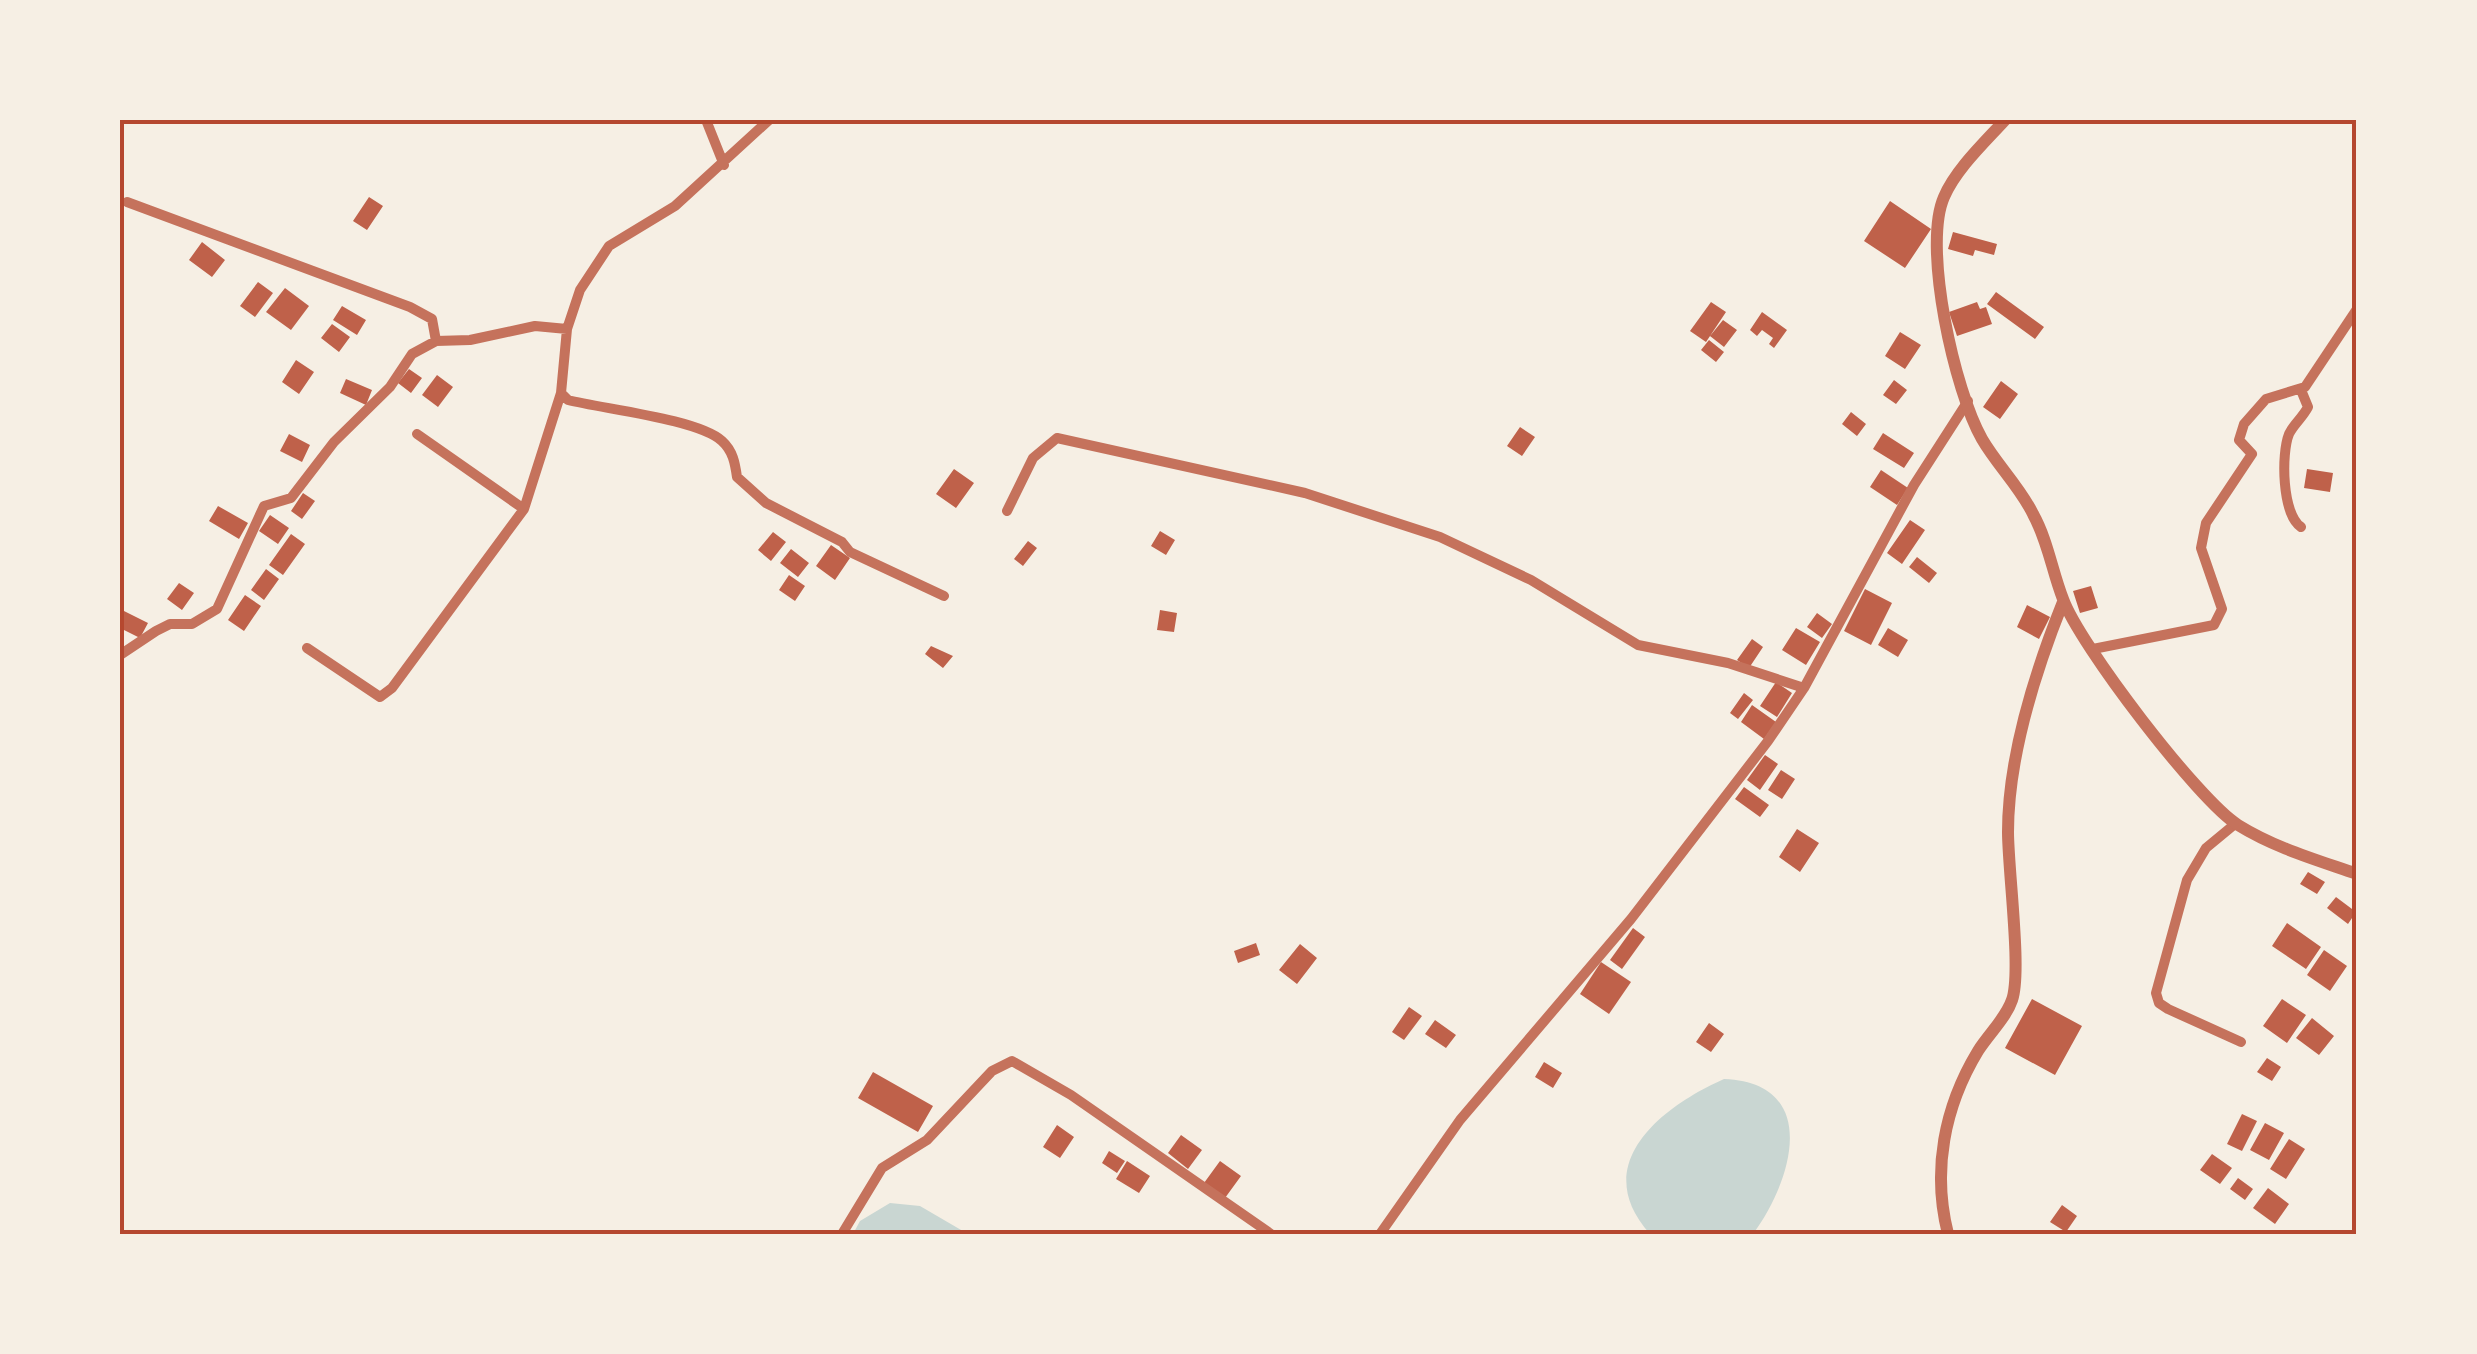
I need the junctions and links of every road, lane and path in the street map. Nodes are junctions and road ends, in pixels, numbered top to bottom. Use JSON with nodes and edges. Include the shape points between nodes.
{"nodes":[{"id":1,"x":706,"y":120,"type":"edge"},
{"id":2,"x":770,"y":120,"type":"edge"},
{"id":3,"x":2005,"y":120,"type":"edge"},
{"id":4,"x":724,"y":165,"type":"junction"},
{"id":5,"x":127,"y":202,"type":"dead end"},
{"id":6,"x":2357,"y":310,"type":"edge"},
{"id":7,"x":567,"y":329,"type":"junction"},
{"id":8,"x":436,"y":341,"type":"junction"},
{"id":9,"x":2301,"y":390,"type":"junction"},
{"id":10,"x":561,"y":393,"type":"junction"},
{"id":11,"x":1968,"y":400,"type":"junction"},
{"id":12,"x":417,"y":434,"type":"dead end"},
{"id":13,"x":524,"y":509,"type":"junction"},
{"id":14,"x":1007,"y":511,"type":"dead end"},
{"id":15,"x":2301,"y":527,"type":"dead end"},
{"id":16,"x":944,"y":596,"type":"dead end"},
{"id":17,"x":2063,"y":602,"type":"junction"},
{"id":18,"x":307,"y":648,"type":"dead end"},
{"id":19,"x":2093,"y":649,"type":"junction"},
{"id":20,"x":120,"y":655,"type":"edge"},
{"id":21,"x":1804,"y":688,"type":"junction"},
{"id":22,"x":2235,"y":824,"type":"junction"},
{"id":23,"x":2357,"y":874,"type":"edge"},
{"id":24,"x":2241,"y":1042,"type":"dead end"},
{"id":25,"x":842,"y":1234,"type":"edge"},
{"id":26,"x":1272,"y":1234,"type":"edge"},
{"id":27,"x":1380,"y":1234,"type":"edge"},
{"id":28,"x":1948,"y":1234,"type":"edge"}],
"edges":[{"from":1,"to":4,"type":"street"},
{"from":2,"to":4,"type":"street"},
{"from":3,"to":11,"type":"street","via":[[1944,194],[1937,220],[1943,316]]},
{"from":4,"to":7,"type":"street","via":[[676,206],[608,246],[580,290]]},
{"from":5,"to":8,"type":"street","via":[[410,306],[432,320]]},
{"from":6,"to":9,"type":"street"},
{"from":7,"to":8,"type":"street","via":[[535,326]]},
{"from":7,"to":10,"type":"street"},
{"from":8,"to":20,"type":"street","via":[[412,354],[291,498],[264,506],[217,609],[192,624],[156,630]]},
{"from":9,"to":15,"type":"street","via":[[2308,408],[2288,437],[2284,490]]},
{"from":9,"to":19,"type":"street","via":[[2266,399],[2254,410],[2239,440],[2252,454],[2206,523],[2201,548],[2222,608],[2214,625]]},
{"from":10,"to":13,"type":"street"},
{"from":10,"to":16,"type":"street","via":[[721,439],[737,476],[766,503]]},
{"from":11,"to":17,"type":"street","via":[[1980,435],[2032,511]]},
{"from":11,"to":21,"type":"street"},
{"from":12,"to":13,"type":"street"},
{"from":13,"to":18,"type":"street","via":[[380,697]]},
{"from":14,"to":21,"type":"street","via":[[1033,458],[1058,438],[1148,456],[1305,493],[1440,537],[1531,580],[1638,645],[1728,663]]},
{"from":17,"to":19,"type":"street"},
{"from":17,"to":28,"type":"street","via":[[2011,788],[2013,996],[1958,1086],[1948,1122],[1938,1192]]},
{"from":19,"to":22,"type":"street","via":[[2185,776]]},
{"from":21,"to":27,"type":"street","via":[[1631,918],[1460,1120]]},
{"from":22,"to":23,"type":"street"},
{"from":22,"to":24,"type":"street","via":[[2206,848],[2187,880],[2156,993],[2159,1003],[2181,1017]]},
{"from":25,"to":26,"type":"street","via":[[882,1168],[926,1140],[992,1071],[1012,1061]]}]}
